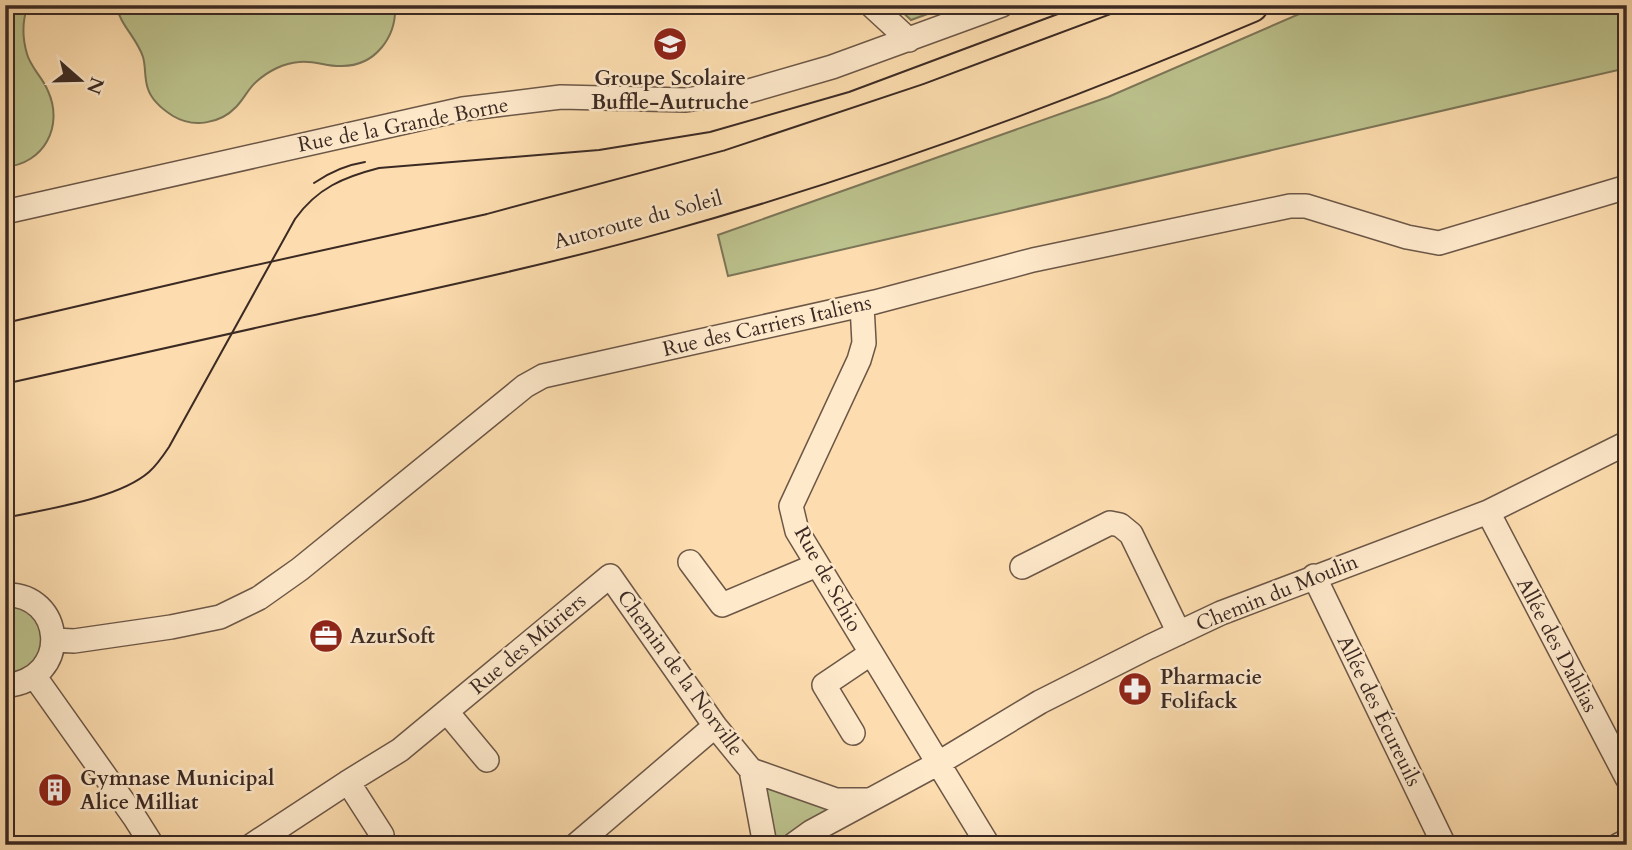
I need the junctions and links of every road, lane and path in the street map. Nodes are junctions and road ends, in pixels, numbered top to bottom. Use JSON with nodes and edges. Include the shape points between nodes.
{"nodes":[{"id":1,"x":871,"y":5,"type":"edge"},
{"id":2,"x":1002,"y":5,"type":"edge"},
{"id":3,"x":1177,"y":5,"type":"edge"},
{"id":4,"x":1251,"y":5,"type":"edge"},
{"id":5,"x":909,"y":40,"type":"junction"},
{"id":6,"x":1627,"y":187,"type":"edge"},
{"id":7,"x":5,"y":212,"type":"edge"},
{"id":8,"x":862,"y":305,"type":"junction"},
{"id":9,"x":5,"y":341,"type":"edge"},
{"id":10,"x":5,"y":366,"type":"edge"},
{"id":11,"x":1627,"y":443,"type":"edge"},
{"id":12,"x":1488,"y":512,"type":"junction"},
{"id":13,"x":690,"y":562,"type":"dead end"},
{"id":14,"x":817,"y":565,"type":"junction"},
{"id":15,"x":1022,"y":567,"type":"dead end"},
{"id":16,"x":610,"y":576,"type":"joint"},
{"id":17,"x":1314,"y":576,"type":"junction"},
{"id":18,"x":5,"y":595,"type":"edge"},
{"id":19,"x":1179,"y":634,"type":"junction"},
{"id":20,"x":54,"y":640,"type":"junction"},
{"id":21,"x":870,"y":654,"type":"junction"},
{"id":22,"x":35,"y":677,"type":"junction"},
{"id":23,"x":5,"y":686,"type":"edge"},
{"id":24,"x":447,"y":712,"type":"junction"},
{"id":25,"x":715,"y":726,"type":"junction"},
{"id":26,"x":853,"y":733,"type":"dead end"},
{"id":27,"x":487,"y":760,"type":"dead end"},
{"id":28,"x":937,"y":764,"type":"junction"},
{"id":29,"x":751,"y":770,"type":"junction"},
{"id":30,"x":1627,"y":778,"type":"edge"},
{"id":31,"x":348,"y":782,"type":"junction"},
{"id":32,"x":869,"y":800,"type":"junction"},
{"id":33,"x":382,"y":835,"type":"dead end"},
{"id":34,"x":1627,"y":841,"type":"edge"},
{"id":35,"x":152,"y":845,"type":"edge"},
{"id":36,"x":253,"y":845,"type":"edge"},
{"id":37,"x":576,"y":845,"type":"edge"},
{"id":38,"x":765,"y":845,"type":"edge"},
{"id":39,"x":793,"y":845,"type":"edge"},
{"id":40,"x":988,"y":845,"type":"edge"},
{"id":41,"x":1444,"y":845,"type":"edge"},
{"id":42,"x":1619,"y":845,"type":"edge"}],
"edges":[{"from":1,"to":5,"type":"street"},
{"from":2,"to":5,"type":"street","name":"Rue de la Grande Borne"},
{"from":3,"to":9,"type":"highway","name":"Autoroute du Soleil","via":[[928,102],[730,167],[491,232]]},
{"from":4,"to":10,"type":"highway","name":"Autoroute du Soleil","via":[[1012,102],[737,193],[568,239]]},
{"from":5,"to":7,"type":"street","name":"Rue de la Grande Borne","via":[[749,91],[687,100],[561,97],[463,109]]},
{"from":6,"to":8,"type":"street","name":"Rue des Carriers Italiens","via":[[1439,243],[1306,206],[1290,206],[1033,260]]},
{"from":8,"to":14,"type":"street","name":"Rue de Schio","via":[[864,343],[859,360],[791,506],[797,531]]},
{"from":8,"to":20,"type":"street","name":"Rue des Carriers Italiens","via":[[543,376],[260,598],[220,617],[171,627]]},
{"from":11,"to":12,"type":"street","name":"Chemin du Moulin"},
{"from":12,"to":17,"type":"street","name":"Chemin du Moulin"},
{"from":12,"to":30,"type":"street","name":"Allée des Dahlias"},
{"from":13,"to":14,"type":"street","via":[[722,605]]},
{"from":14,"to":21,"type":"street","name":"Rue de Schio"},
{"from":15,"to":19,"type":"street","via":[[1110,523],[1121,525],[1131,534]]},
{"from":16,"to":24,"type":"street","name":"Rue des Mûriers"},
{"from":16,"to":25,"type":"street","name":"Chemin de la Norville"},
{"from":17,"to":19,"type":"street","name":"Chemin du Moulin"},
{"from":17,"to":41,"type":"street","name":"Allée des Écureuils"},
{"from":18,"to":20,"type":"street","via":[[29,600],[42,610]]},
{"from":19,"to":28,"type":"street","name":"Chemin du Moulin","via":[[1040,702]]},
{"from":20,"to":22,"type":"street","via":[[45,667]]},
{"from":21,"to":26,"type":"street","via":[[824,685]]},
{"from":21,"to":28,"type":"street","name":"Rue de Schio"},
{"from":22,"to":23,"type":"street"},
{"from":22,"to":35,"type":"street"},
{"from":24,"to":27,"type":"street"},
{"from":24,"to":31,"type":"street","name":"Rue des Mûriers","via":[[400,750]]},
{"from":25,"to":29,"type":"street","name":"Chemin de la Norville"},
{"from":25,"to":37,"type":"street"},
{"from":28,"to":32,"type":"street","name":"Chemin du Moulin"},
{"from":28,"to":40,"type":"street","name":"Rue de Schio"},
{"from":29,"to":32,"type":"street","name":"Chemin de la Norville","via":[[836,800]]},
{"from":29,"to":38,"type":"street","name":"Chemin de la Norville"},
{"from":31,"to":33,"type":"street"},
{"from":31,"to":36,"type":"street","name":"Rue des Mûriers"},
{"from":32,"to":39,"type":"street","name":"Chemin du Moulin"},
{"from":34,"to":42,"type":"street"}]}
